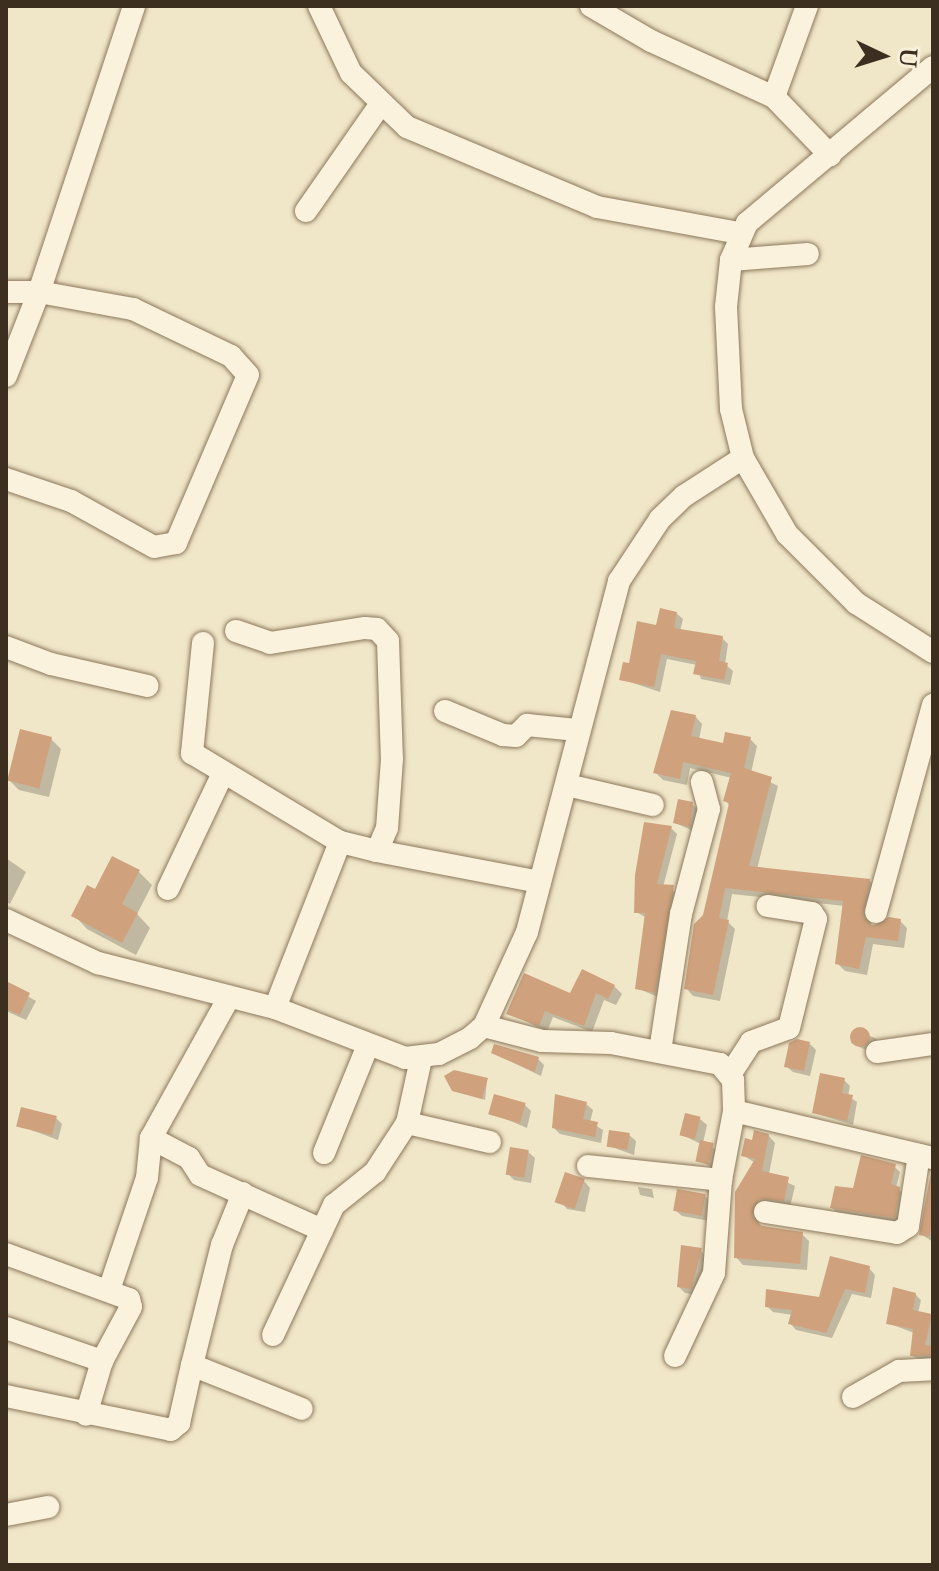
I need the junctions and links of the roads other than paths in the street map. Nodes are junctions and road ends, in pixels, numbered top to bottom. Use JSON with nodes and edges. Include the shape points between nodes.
{"nodes":[{"id":1,"x":134,"y":6,"type":"edge"},
{"id":2,"x":319,"y":6,"type":"edge"},
{"id":3,"x":591,"y":6,"type":"edge"},
{"id":4,"x":807,"y":6,"type":"edge"},
{"id":5,"x":933,"y":67,"type":"edge"},
{"id":6,"x":774,"y":97,"type":"junction"},
{"id":7,"x":380,"y":105,"type":"junction"},
{"id":8,"x":830,"y":155,"type":"junction"},
{"id":9,"x":306,"y":211,"type":"dead end"},
{"id":10,"x":748,"y":223,"type":"junction"},
{"id":11,"x":808,"y":254,"type":"dead end"},
{"id":12,"x":731,"y":260,"type":"junction"},
{"id":13,"x":6,"y":292,"type":"edge"},
{"id":14,"x":39,"y":292,"type":"junction"},
{"id":15,"x":6,"y":376,"type":"edge"},
{"id":16,"x":743,"y":458,"type":"junction"},
{"id":17,"x":6,"y":479,"type":"edge"},
{"id":18,"x":236,"y":631,"type":"dead end"},
{"id":19,"x":203,"y":643,"type":"dead end"},
{"id":20,"x":6,"y":647,"type":"edge"},
{"id":21,"x":933,"y":652,"type":"edge"},
{"id":22,"x":148,"y":686,"type":"dead end"},
{"id":23,"x":933,"y":705,"type":"edge"},
{"id":24,"x":445,"y":711,"type":"dead end"},
{"id":25,"x":577,"y":730,"type":"junction"},
{"id":26,"x":223,"y":773,"type":"junction"},
{"id":27,"x":702,"y":782,"type":"dead end"},
{"id":28,"x":567,"y":785,"type":"junction"},
{"id":29,"x":653,"y":805,"type":"dead end"},
{"id":30,"x":340,"y":842,"type":"junction"},
{"id":31,"x":377,"y":851,"type":"junction"},
{"id":32,"x":540,"y":882,"type":"junction"},
{"id":33,"x":168,"y":889,"type":"dead end"},
{"id":34,"x":768,"y":906,"type":"dead end"},
{"id":35,"x":876,"y":912,"type":"dead end"},
{"id":36,"x":6,"y":920,"type":"edge"},
{"id":37,"x":229,"y":997,"type":"junction"},
{"id":38,"x":275,"y":1008,"type":"junction"},
{"id":39,"x":484,"y":1026,"type":"junction"},
{"id":40,"x":933,"y":1044,"type":"edge"},
{"id":41,"x":368,"y":1045,"type":"junction"},
{"id":42,"x":660,"y":1051,"type":"junction"},
{"id":43,"x":877,"y":1052,"type":"dead end"},
{"id":44,"x":421,"y":1059,"type":"junction"},
{"id":45,"x":731,"y":1073,"type":"junction"},
{"id":46,"x":734,"y":1111,"type":"junction"},
{"id":47,"x":407,"y":1123,"type":"junction"},
{"id":48,"x":151,"y":1138,"type":"junction"},
{"id":49,"x":490,"y":1142,"type":"dead end"},
{"id":50,"x":324,"y":1153,"type":"dead end"},
{"id":51,"x":926,"y":1157,"type":"edge"},
{"id":52,"x":588,"y":1166,"type":"dead end"},
{"id":53,"x":721,"y":1180,"type":"junction"},
{"id":54,"x":243,"y":1193,"type":"junction"},
{"id":55,"x":765,"y":1212,"type":"dead end"},
{"id":56,"x":322,"y":1230,"type":"junction"},
{"id":57,"x":6,"y":1254,"type":"edge"},
{"id":58,"x":109,"y":1290,"type":"junction"},
{"id":59,"x":6,"y":1328,"type":"edge"},
{"id":60,"x":273,"y":1335,"type":"dead end"},
{"id":61,"x":675,"y":1356,"type":"dead end"},
{"id":62,"x":102,"y":1361,"type":"junction"},
{"id":63,"x":192,"y":1365,"type":"junction"},
{"id":64,"x":933,"y":1369,"type":"edge"},
{"id":65,"x":6,"y":1396,"type":"edge"},
{"id":66,"x":853,"y":1397,"type":"dead end"},
{"id":67,"x":302,"y":1409,"type":"dead end"},
{"id":68,"x":86,"y":1415,"type":"junction"},
{"id":69,"x":48,"y":1507,"type":"dead end"},
{"id":70,"x":6,"y":1515,"type":"edge"}],
"edges":[{"from":1,"to":14,"type":"street"},
{"from":2,"to":7,"type":"street","via":[[351,73]]},
{"from":3,"to":6,"type":"street","via":[[651,41]]},
{"from":4,"to":6,"type":"street"},
{"from":5,"to":8,"type":"street","via":[[862,122]]},
{"from":6,"to":8,"type":"street"},
{"from":7,"to":9,"type":"street"},
{"from":7,"to":10,"type":"street","via":[[407,127],[474,159],[597,207]]},
{"from":8,"to":10,"type":"street"},
{"from":10,"to":12,"type":"street"},
{"from":11,"to":12,"type":"street"},
{"from":12,"to":16,"type":"street","via":[[726,307],[730,393]]},
{"from":13,"to":14,"type":"street"},
{"from":14,"to":15,"type":"street"},
{"from":14,"to":17,"type":"street","via":[[133,309],[231,356],[248,375],[176,543],[154,547],[71,501]]},
{"from":16,"to":21,"type":"street","via":[[808,560],[879,620]]},
{"from":16,"to":25,"type":"street","via":[[684,496],[630,558]]},
{"from":18,"to":31,"type":"street","via":[[270,643],[365,628],[384,634],[392,773],[387,828]]},
{"from":19,"to":26,"type":"street","via":[[201,698],[191,747]]},
{"from":20,"to":22,"type":"street","via":[[51,664]]},
{"from":23,"to":35,"type":"street"},
{"from":24,"to":25,"type":"street","via":[[503,735],[516,736],[535,725]]},
{"from":25,"to":28,"type":"street"},
{"from":26,"to":30,"type":"street"},
{"from":26,"to":33,"type":"street"},
{"from":27,"to":42,"type":"street","via":[[709,809],[681,914]]},
{"from":28,"to":29,"type":"street"},
{"from":28,"to":32,"type":"street"},
{"from":30,"to":31,"type":"street"},
{"from":30,"to":38,"type":"street"},
{"from":31,"to":32,"type":"street"},
{"from":32,"to":39,"type":"street","via":[[527,932]]},
{"from":34,"to":45,"type":"street","via":[[812,913],[816,919],[789,1028],[751,1042]]},
{"from":36,"to":37,"type":"street","via":[[98,963]]},
{"from":37,"to":38,"type":"street"},
{"from":37,"to":48,"type":"street"},
{"from":38,"to":41,"type":"street"},
{"from":39,"to":42,"type":"street","via":[[542,1041]]},
{"from":39,"to":44,"type":"street","via":[[470,1038]]},
{"from":40,"to":43,"type":"street"},
{"from":41,"to":44,"type":"street"},
{"from":41,"to":50,"type":"street"},
{"from":42,"to":45,"type":"street","via":[[720,1064]]},
{"from":44,"to":47,"type":"street"},
{"from":45,"to":46,"type":"street"},
{"from":46,"to":51,"type":"street"},
{"from":46,"to":53,"type":"street"},
{"from":47,"to":49,"type":"street"},
{"from":47,"to":56,"type":"street","via":[[387,1159],[339,1197]]},
{"from":48,"to":54,"type":"street","via":[[189,1158],[200,1175]]},
{"from":48,"to":58,"type":"street","via":[[147,1178]]},
{"from":51,"to":55,"type":"street","via":[[908,1226],[897,1233]]},
{"from":52,"to":53,"type":"street"},
{"from":53,"to":61,"type":"street","via":[[714,1273]]},
{"from":54,"to":56,"type":"street"},
{"from":54,"to":63,"type":"street","via":[[222,1245]]},
{"from":56,"to":60,"type":"street"},
{"from":57,"to":58,"type":"street"},
{"from":58,"to":62,"type":"street","via":[[129,1299],[131,1307]]},
{"from":59,"to":62,"type":"street"},
{"from":62,"to":68,"type":"street"},
{"from":63,"to":67,"type":"street"},
{"from":63,"to":68,"type":"street","via":[[179,1423],[171,1430]]},
{"from":64,"to":66,"type":"street","via":[[899,1371]]},
{"from":65,"to":68,"type":"street"},
{"from":69,"to":70,"type":"street"}]}
